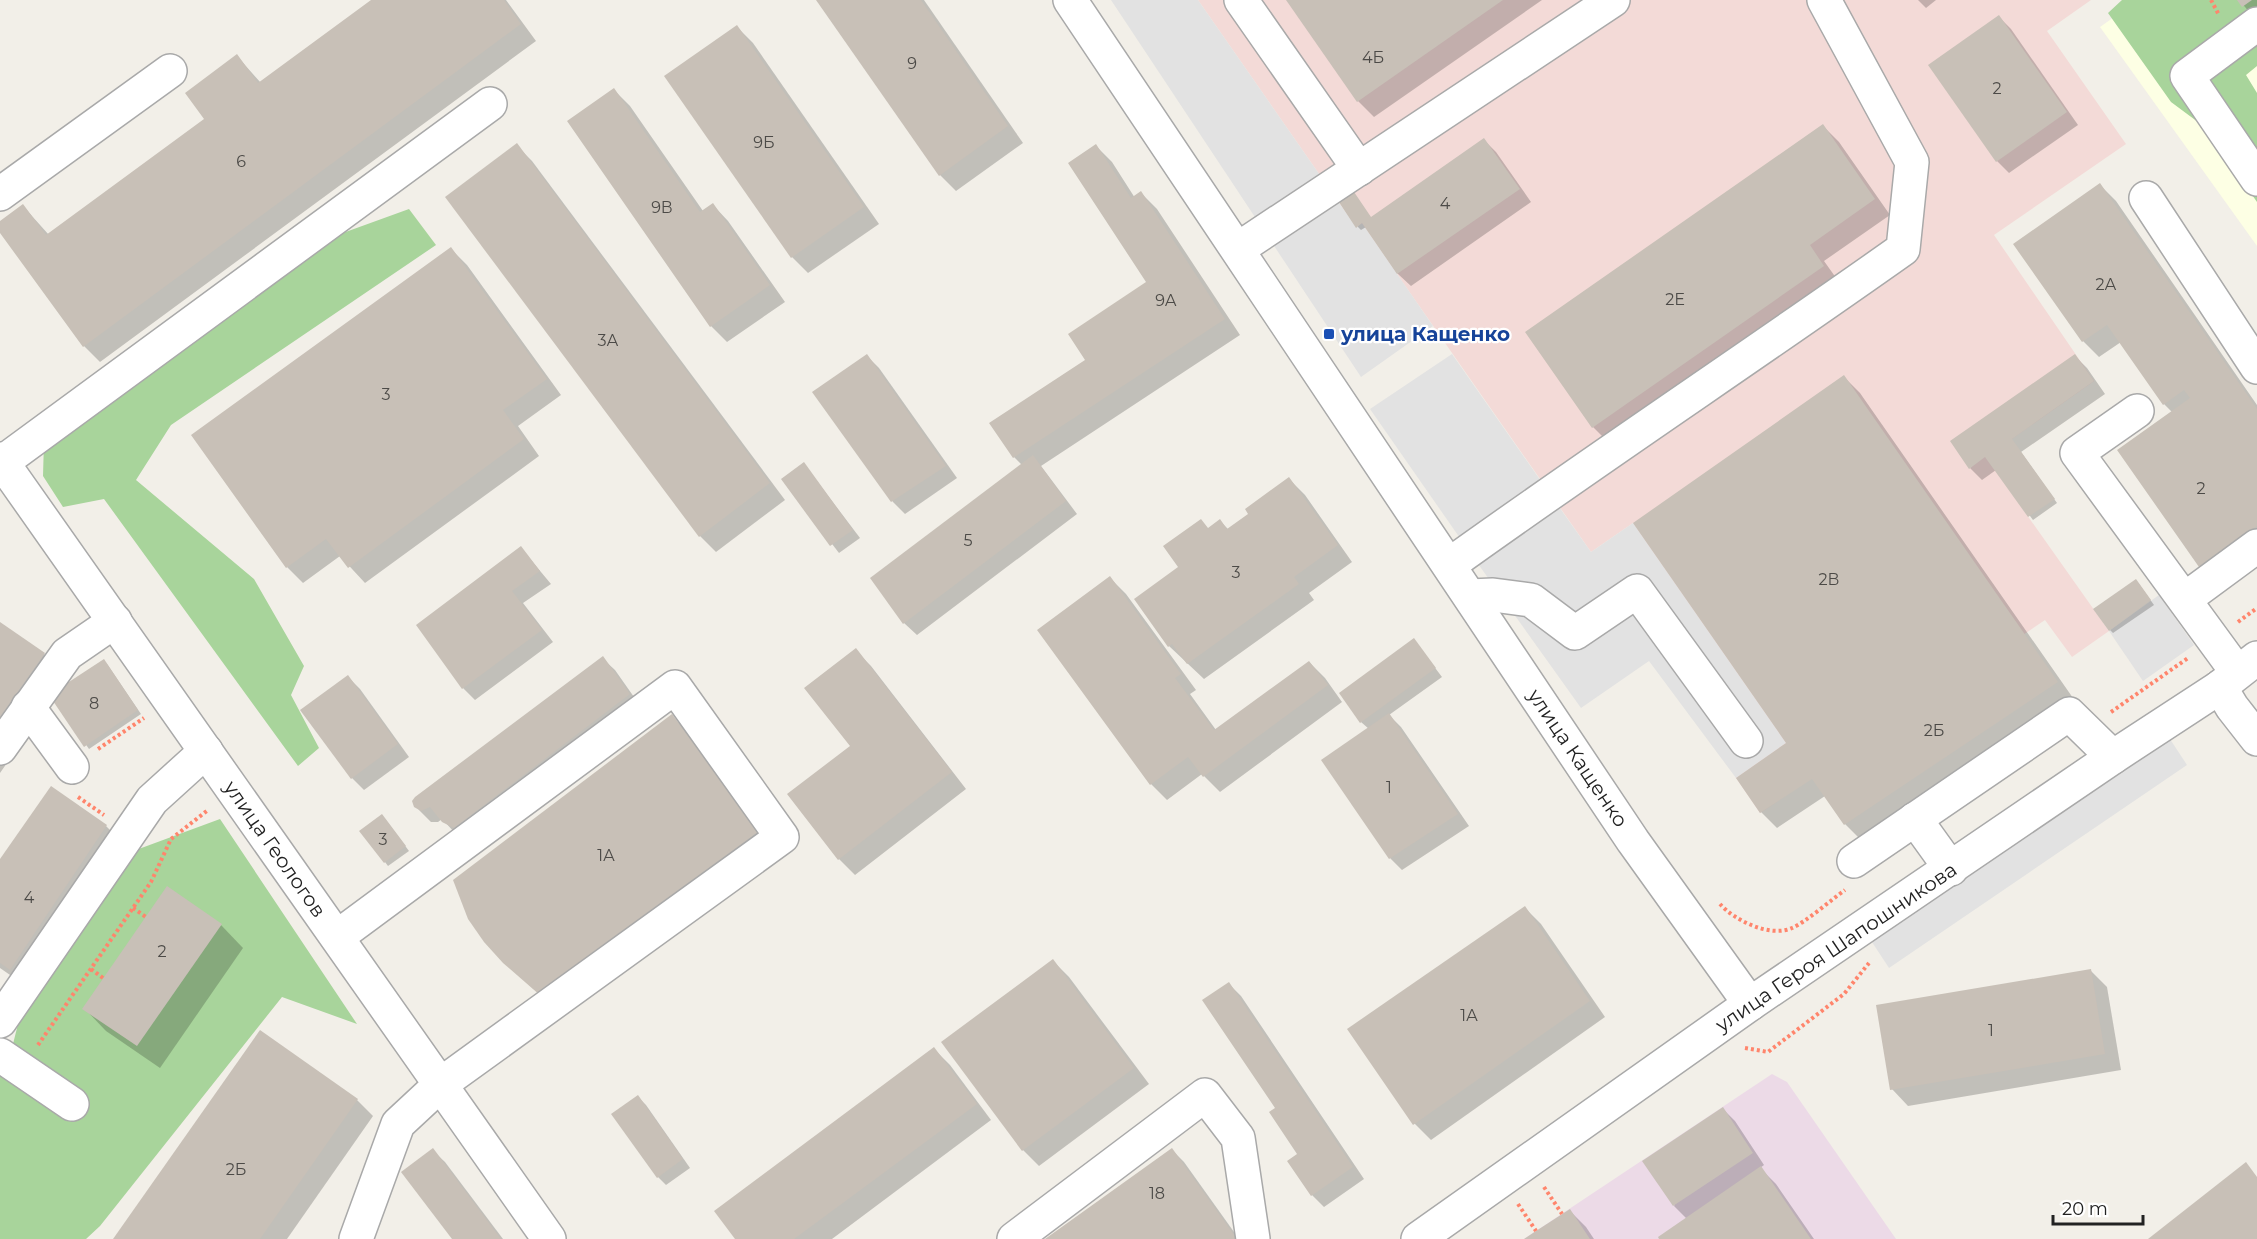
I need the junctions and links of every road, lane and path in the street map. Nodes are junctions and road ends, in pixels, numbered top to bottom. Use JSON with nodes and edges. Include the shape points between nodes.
{"nodes":[{"id":1,"x":1070,"y":0,"type":"edge"},
{"id":2,"x":1241,"y":0,"type":"edge"},
{"id":3,"x":1613,"y":0,"type":"edge"},
{"id":4,"x":1824,"y":0,"type":"edge"},
{"id":5,"x":2257,"y":24,"type":"edge"},
{"id":6,"x":170,"y":71,"type":"dead end"},
{"id":7,"x":490,"y":104,"type":"dead end"},
{"id":8,"x":1359,"y":169,"type":"junction"},
{"id":9,"x":2257,"y":179,"type":"edge"},
{"id":10,"x":0,"y":194,"type":"edge"},
{"id":11,"x":2146,"y":198,"type":"dead end"},
{"id":12,"x":1238,"y":249,"type":"junction"},
{"id":13,"x":2257,"y":367,"type":"edge"},
{"id":14,"x":2137,"y":411,"type":"dead end"},
{"id":15,"x":1,"y":462,"type":"edge"},
{"id":16,"x":2257,"y":546,"type":"edge"},
{"id":17,"x":1449,"y":565,"type":"junction"},
{"id":18,"x":1470,"y":596,"type":"junction"},
{"id":19,"x":2185,"y":599,"type":"junction"},
{"id":20,"x":2257,"y":608,"type":"edge"},
{"id":21,"x":115,"y":621,"type":"junction"},
{"id":22,"x":2213,"y":639,"type":"junction"},
{"id":23,"x":2238,"y":672,"type":"edge"},
{"id":24,"x":28,"y":707,"type":"junction"},
{"id":25,"x":152,"y":713,"type":"dead end"},
{"id":26,"x":2086,"y":730,"type":"junction"},
{"id":27,"x":2257,"y":739,"type":"edge"},
{"id":28,"x":1746,"y":741,"type":"dead end"},
{"id":29,"x":0,"y":748,"type":"edge"},
{"id":30,"x":206,"y":751,"type":"junction"},
{"id":31,"x":2113,"y":757,"type":"junction"},
{"id":32,"x":72,"y":767,"type":"junction"},
{"id":33,"x":217,"y":803,"type":"dead end"},
{"id":34,"x":108,"y":818,"type":"dead end"},
{"id":35,"x":1915,"y":819,"type":"junction"},
{"id":36,"x":1854,"y":861,"type":"joint"},
{"id":37,"x":1951,"y":869,"type":"junction"},
{"id":38,"x":1719,"y":902,"type":"dead end"},
{"id":39,"x":133,"y":908,"type":"junction"},
{"id":40,"x":146,"y":916,"type":"dead end"},
{"id":41,"x":337,"y":937,"type":"junction"},
{"id":42,"x":91,"y":969,"type":"junction"},
{"id":43,"x":103,"y":978,"type":"dead end"},
{"id":44,"x":1750,"y":1004,"type":"junction"},
{"id":45,"x":0,"y":1021,"type":"edge"},
{"id":46,"x":10,"y":1063,"type":"edge"},
{"id":47,"x":441,"y":1084,"type":"junction"},
{"id":48,"x":72,"y":1104,"type":"dead end"},
{"id":49,"x":1543,"y":1186,"type":"dead end"},
{"id":50,"x":1517,"y":1203,"type":"dead end"},
{"id":51,"x":1562,"y":1214,"type":"dead end"},
{"id":52,"x":1536,"y":1231,"type":"dead end"},
{"id":53,"x":356,"y":1239,"type":"edge"},
{"id":54,"x":549,"y":1239,"type":"edge"},
{"id":55,"x":1014,"y":1239,"type":"edge"},
{"id":56,"x":1253,"y":1239,"type":"edge"},
{"id":57,"x":1419,"y":1239,"type":"edge"}],
"edges":[{"from":1,"to":12,"type":"street","name":"улица Кащенко"},
{"from":2,"to":8,"type":"street"},
{"from":3,"to":8,"type":"street"},
{"from":4,"to":17,"type":"street","via":[[1912,162],[1903,249]]},
{"from":5,"to":9,"type":"street","via":[[2187,76]]},
{"from":6,"to":10,"type":"street"},
{"from":7,"to":15,"type":"street"},
{"from":8,"to":12,"type":"street"},
{"from":11,"to":13,"type":"street"},
{"from":12,"to":17,"type":"street","name":"улица Кащенко"},
{"from":14,"to":19,"type":"street","via":[[2077,453]]},
{"from":15,"to":21,"type":"street","name":"улица Геологов"},
{"from":16,"to":19,"type":"street"},
{"from":17,"to":18,"type":"street","name":"улица Кащенко"},
{"from":18,"to":28,"type":"street","via":[[1531,600],[1575,633],[1637,591]]},
{"from":18,"to":44,"type":"street","name":"улица Кащенко","via":[[1633,841]]},
{"from":19,"to":22,"type":"street"},
{"from":20,"to":22,"type":"path"},
{"from":21,"to":24,"type":"street","via":[[67,654]]},
{"from":21,"to":30,"type":"street","name":"улица Геологов"},
{"from":22,"to":23,"type":"street"},
{"from":22,"to":26,"type":"path"},
{"from":23,"to":27,"type":"street","via":[[2232,706]]},
{"from":23,"to":31,"type":"street","name":"улица Героя Шапошникова"},
{"from":24,"to":29,"type":"street"},
{"from":24,"to":32,"type":"street"},
{"from":25,"to":32,"type":"path"},
{"from":26,"to":31,"type":"street"},
{"from":26,"to":35,"type":"street","via":[[2069,714]]},
{"from":30,"to":41,"type":"street","name":"улица Геологов"},
{"from":30,"to":45,"type":"street","via":[[152,800]]},
{"from":31,"to":37,"type":"street","name":"улица Героя Шапошникова"},
{"from":32,"to":34,"type":"path","via":[[63,787]]},
{"from":33,"to":39,"type":"path","via":[[171,838],[151,882]]},
{"from":35,"to":36,"type":"street"},
{"from":35,"to":37,"type":"street"},
{"from":36,"to":38,"type":"path","via":[[1855,883],[1791,928],[1780,931],[1741,921]]},
{"from":37,"to":44,"type":"street","name":"улица Героя Шапошникова"},
{"from":39,"to":40,"type":"path"},
{"from":39,"to":42,"type":"path"},
{"from":41,"to":47,"type":"street","name":"улица Геологов"},
{"from":41,"to":47,"type":"street","via":[[675,687],[782,837]]},
{"from":42,"to":43,"type":"path"},
{"from":42,"to":46,"type":"path"},
{"from":44,"to":57,"type":"street","name":"улица Героя Шапошникова"},
{"from":46,"to":48,"type":"street"},
{"from":47,"to":53,"type":"street","via":[[398,1124]]},
{"from":47,"to":54,"type":"street","name":"улица Геологов"},
{"from":49,"to":51,"type":"path"},
{"from":50,"to":52,"type":"path"},
{"from":55,"to":56,"type":"street","via":[[1205,1095],[1238,1138]]}]}
